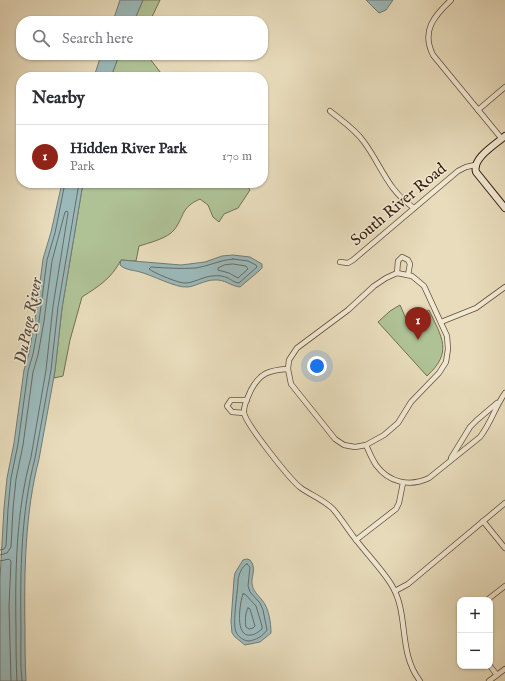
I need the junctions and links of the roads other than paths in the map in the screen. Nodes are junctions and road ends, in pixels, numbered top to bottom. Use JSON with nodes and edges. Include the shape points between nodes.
{"nodes":[{"id":1,"x":451,"y":0,"type":"edge"},
{"id":2,"x":505,"y":87,"type":"edge"},
{"id":3,"x":330,"y":110,"type":"dead end"},
{"id":4,"x":478,"y":110,"type":"junction"},
{"id":5,"x":503,"y":138,"type":"edge"},
{"id":6,"x":476,"y":165,"type":"junction"},
{"id":7,"x":414,"y":208,"type":"junction"},
{"id":8,"x":505,"y":208,"type":"edge"},
{"id":9,"x":340,"y":262,"type":"dead end"},
{"id":10,"x":397,"y":273,"type":"junction"},
{"id":11,"x":408,"y":275,"type":"junction"},
{"id":12,"x":505,"y":287,"type":"edge"},
{"id":13,"x":441,"y":322,"type":"junction"},
{"id":14,"x":288,"y":369,"type":"junction"},
{"id":15,"x":505,"y":393,"type":"edge"},
{"id":16,"x":247,"y":400,"type":"junction"},
{"id":17,"x":499,"y":402,"type":"junction"},
{"id":18,"x":244,"y":413,"type":"junction"},
{"id":19,"x":366,"y":445,"type":"junction"},
{"id":20,"x":449,"y":461,"type":"junction"},
{"id":21,"x":403,"y":483,"type":"junction"},
{"id":22,"x":505,"y":503,"type":"edge"},
{"id":23,"x":483,"y":521,"type":"junction"},
{"id":24,"x":356,"y":540,"type":"junction"},
{"id":25,"x":505,"y":548,"type":"edge"},
{"id":26,"x":505,"y":586,"type":"edge"},
{"id":27,"x":395,"y":591,"type":"junction"},
{"id":28,"x":492,"y":597,"type":"edge"},
{"id":29,"x":505,"y":668,"type":"edge"},
{"id":30,"x":492,"y":669,"type":"edge"},
{"id":31,"x":497,"y":675,"type":"junction"},
{"id":32,"x":420,"y":681,"type":"edge"},
{"id":33,"x":489,"y":681,"type":"edge"}],
"edges":[{"from":1,"to":4,"type":"street","via":[[430,26],[429,46],[433,55]]},
{"from":2,"to":4,"type":"street"},
{"from":3,"to":7,"type":"street","via":[[360,137],[387,181],[406,203]]},
{"from":4,"to":5,"type":"street"},
{"from":5,"to":6,"type":"street","via":[[479,158]]},
{"from":6,"to":7,"type":"street","name":"South River Road","via":[[458,171]]},
{"from":6,"to":8,"type":"street","via":[[476,172]]},
{"from":7,"to":9,"type":"street","name":"South River Road","via":[[353,260],[348,263]]},
{"from":10,"to":11,"type":"street"},
{"from":10,"to":11,"type":"street","via":[[398,261],[402,257],[410,264]]},
{"from":10,"to":14,"type":"street","via":[[374,286],[348,310],[298,348],[289,360]]},
{"from":11,"to":13,"type":"street","via":[[424,286]]},
{"from":12,"to":13,"type":"street","via":[[476,308]]},
{"from":13,"to":19,"type":"street","via":[[447,336],[448,349],[443,368],[411,402],[392,430]]},
{"from":14,"to":16,"type":"street","via":[[273,370],[262,375]]},
{"from":14,"to":19,"type":"street","via":[[291,384],[335,439],[344,446]]},
{"from":15,"to":17,"type":"street"},
{"from":16,"to":18,"type":"street"},
{"from":16,"to":18,"type":"street","via":[[231,400],[227,406],[232,412]]},
{"from":17,"to":20,"type":"street","via":[[470,427]]},
{"from":17,"to":20,"type":"street","via":[[480,437]]},
{"from":18,"to":24,"type":"street","via":[[249,425],[291,478],[334,510]]},
{"from":19,"to":21,"type":"street","via":[[383,474]]},
{"from":20,"to":21,"type":"street","via":[[429,478],[420,482]]},
{"from":21,"to":24,"type":"street","via":[[396,508]]},
{"from":22,"to":23,"type":"street"},
{"from":23,"to":25,"type":"street"},
{"from":23,"to":27,"type":"street","via":[[408,584]]},
{"from":24,"to":27,"type":"street"},
{"from":26,"to":28,"type":"street"},
{"from":27,"to":32,"type":"street","via":[[399,601],[407,657]]},
{"from":29,"to":31,"type":"street"},
{"from":30,"to":31,"type":"street"},
{"from":31,"to":33,"type":"street"}]}
